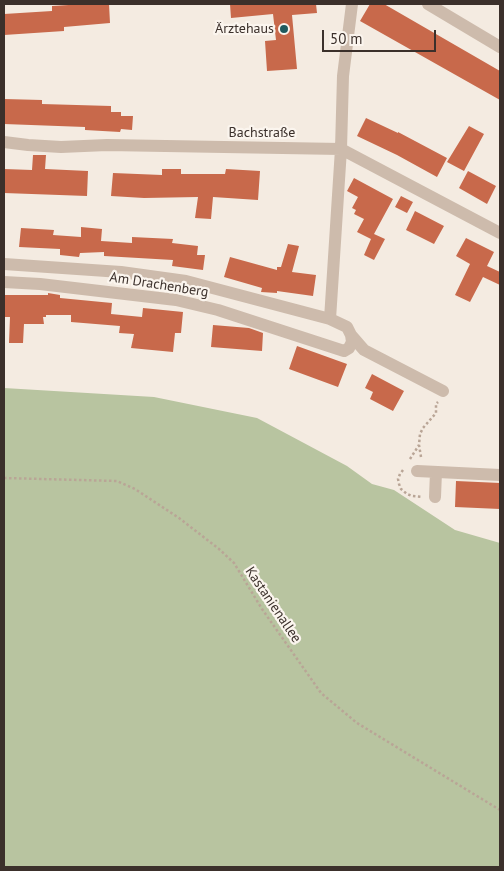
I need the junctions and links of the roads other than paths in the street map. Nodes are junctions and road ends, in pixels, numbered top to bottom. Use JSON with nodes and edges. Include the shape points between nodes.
{"nodes":[{"id":1,"x":352,"y":4,"type":"edge"},
{"id":2,"x":428,"y":4,"type":"edge"},
{"id":3,"x":500,"y":47,"type":"edge"},
{"id":4,"x":4,"y":142,"type":"edge"},
{"id":5,"x":341,"y":149,"type":"junction"},
{"id":6,"x":500,"y":233,"type":"edge"},
{"id":7,"x":4,"y":264,"type":"edge"},
{"id":8,"x":4,"y":282,"type":"edge"},
{"id":9,"x":330,"y":319,"type":"junction"},
{"id":10,"x":351,"y":335,"type":"junction"},
{"id":11,"x":443,"y":391,"type":"road end"},
{"id":12,"x":419,"y":471,"type":"road end"},
{"id":13,"x":436,"y":472,"type":"junction"},
{"id":14,"x":500,"y":474,"type":"edge"},
{"id":15,"x":435,"y":497,"type":"dead end"}],
"edges":[{"from":1,"to":5,"type":"street","via":[[343,76]]},
{"from":2,"to":3,"type":"street"},
{"from":4,"to":5,"type":"street","name":"Bachstraße","via":[[61,147]]},
{"from":5,"to":6,"type":"street","name":"Bachstraße"},
{"from":5,"to":9,"type":"street"},
{"from":7,"to":9,"type":"street","name":"Am Drachenberg","via":[[121,272],[186,281]]},
{"from":8,"to":10,"type":"street","name":"Am Drachenberg","via":[[176,300],[218,310],[344,351],[352,342]]},
{"from":9,"to":10,"type":"street","name":"Am Drachenberg","via":[[347,326]]},
{"from":10,"to":11,"type":"street","name":"Am Drachenberg","via":[[364,350]]},
{"from":12,"to":13,"type":"street"},
{"from":13,"to":14,"type":"street"},
{"from":13,"to":15,"type":"street"}]}
